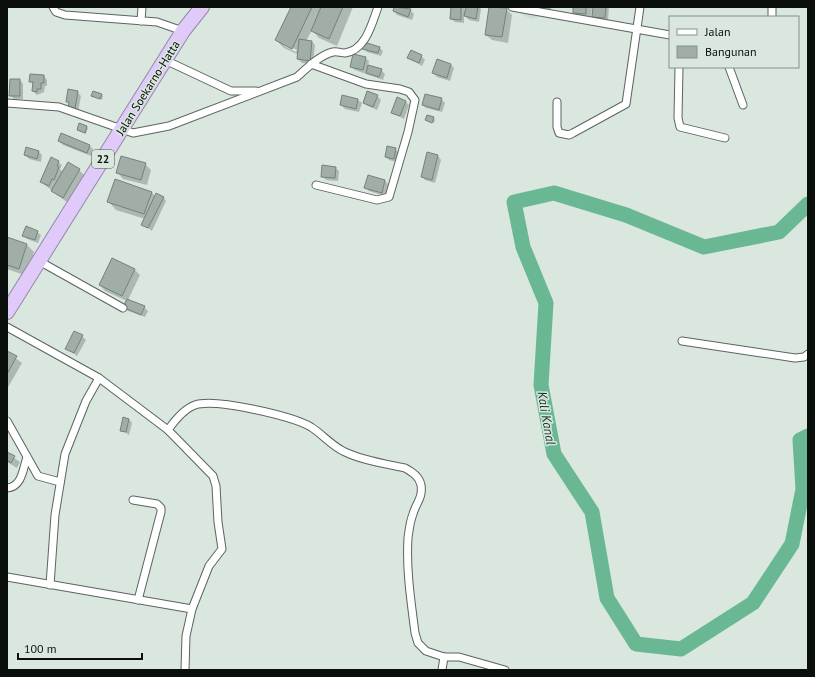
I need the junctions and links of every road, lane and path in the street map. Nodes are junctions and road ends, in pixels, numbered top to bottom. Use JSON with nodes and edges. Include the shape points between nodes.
{"nodes":[{"id":1,"x":53,"y":7,"type":"edge"},
{"id":2,"x":142,"y":7,"type":"edge"},
{"id":3,"x":202,"y":7,"type":"edge"},
{"id":4,"x":378,"y":7,"type":"edge"},
{"id":5,"x":512,"y":7,"type":"edge"},
{"id":6,"x":640,"y":7,"type":"edge"},
{"id":7,"x":141,"y":21,"type":"junction"},
{"id":8,"x":635,"y":29,"type":"junction"},
{"id":9,"x":183,"y":31,"type":"junction"},
{"id":10,"x":669,"y":35,"type":"edge"},
{"id":11,"x":165,"y":60,"type":"junction"},
{"id":12,"x":311,"y":64,"type":"junction"},
{"id":13,"x":679,"y":68,"type":"edge"},
{"id":14,"x":729,"y":68,"type":"edge"},
{"id":15,"x":262,"y":90,"type":"junction"},
{"id":16,"x":557,"y":102,"type":"dead end"},
{"id":17,"x":7,"y":103,"type":"edge"},
{"id":18,"x":743,"y":105,"type":"dead end"},
{"id":19,"x":122,"y":129,"type":"junction"},
{"id":20,"x":725,"y":138,"type":"dead end"},
{"id":21,"x":316,"y":185,"type":"dead end"},
{"id":22,"x":39,"y":261,"type":"junction"},
{"id":23,"x":123,"y":308,"type":"dead end"},
{"id":24,"x":7,"y":312,"type":"edge"},
{"id":25,"x":7,"y":327,"type":"edge"},
{"id":26,"x":682,"y":341,"type":"dead end"},
{"id":27,"x":808,"y":354,"type":"edge"},
{"id":28,"x":99,"y":378,"type":"junction"},
{"id":29,"x":7,"y":421,"type":"edge"},
{"id":30,"x":168,"y":430,"type":"junction"},
{"id":31,"x":27,"y":457,"type":"junction"},
{"id":32,"x":60,"y":482,"type":"junction"},
{"id":33,"x":7,"y":488,"type":"edge"},
{"id":34,"x":134,"y":500,"type":"dead end"},
{"id":35,"x":7,"y":577,"type":"edge"},
{"id":36,"x":50,"y":585,"type":"junction"},
{"id":37,"x":138,"y":600,"type":"junction"},
{"id":38,"x":192,"y":609,"type":"junction"},
{"id":39,"x":444,"y":656,"type":"junction"},
{"id":40,"x":185,"y":670,"type":"edge"},
{"id":41,"x":442,"y":670,"type":"edge"},
{"id":42,"x":505,"y":670,"type":"edge"}],
"edges":[{"from":1,"to":7,"type":"street","via":[[56,12],[65,15]]},
{"from":2,"to":7,"type":"street"},
{"from":3,"to":9,"type":"highway","name":"Jalan Soekarno-Hatta","number":"22"},
{"from":4,"to":12,"type":"street","via":[[367,37],[352,51],[332,52]]},
{"from":5,"to":8,"type":"street"},
{"from":6,"to":8,"type":"street"},
{"from":7,"to":9,"type":"street","via":[[157,22]]},
{"from":8,"to":10,"type":"street"},
{"from":8,"to":16,"type":"street","via":[[626,104],[573,133],[563,134],[557,127]]},
{"from":9,"to":11,"type":"highway","name":"Jalan Soekarno-Hatta","number":"22"},
{"from":11,"to":15,"type":"street","via":[[231,91]]},
{"from":11,"to":19,"type":"highway","name":"Jalan Soekarno-Hatta","number":"22"},
{"from":12,"to":15,"type":"street","via":[[297,77]]},
{"from":12,"to":21,"type":"street","via":[[366,84],[405,90],[413,95],[415,100],[389,197],[377,200]]},
{"from":13,"to":20,"type":"street","via":[[680,127]]},
{"from":14,"to":18,"type":"street"},
{"from":15,"to":19,"type":"street","via":[[169,126],[133,133]]},
{"from":17,"to":19,"type":"street","via":[[59,106]]},
{"from":19,"to":22,"type":"highway","name":"Jalan Soekarno-Hatta","number":"22"},
{"from":22,"to":23,"type":"street"},
{"from":22,"to":24,"type":"highway","name":"Jalan Soekarno-Hatta","number":"22"},
{"from":25,"to":28,"type":"street"},
{"from":26,"to":27,"type":"street","via":[[795,358]]},
{"from":28,"to":30,"type":"street"},
{"from":28,"to":32,"type":"street","via":[[71,435]]},
{"from":29,"to":31,"type":"street"},
{"from":30,"to":38,"type":"street","via":[[209,471],[216,486],[222,549],[209,566]]},
{"from":30,"to":39,"type":"street","via":[[178,416],[193,406],[216,403],[270,414],[310,427],[343,451],[405,468],[416,476],[420,483],[421,499],[410,524],[407,562],[415,633],[421,648]]},
{"from":31,"to":32,"type":"street","via":[[38,476]]},
{"from":31,"to":33,"type":"street","via":[[20,481],[13,488]]},
{"from":32,"to":36,"type":"street"},
{"from":34,"to":37,"type":"street","via":[[157,504],[161,508]]},
{"from":35,"to":36,"type":"street"},
{"from":36,"to":37,"type":"street"},
{"from":37,"to":38,"type":"street"},
{"from":38,"to":40,"type":"street","via":[[186,636]]},
{"from":39,"to":41,"type":"street"},
{"from":39,"to":42,"type":"street","via":[[459,657]]}]}
